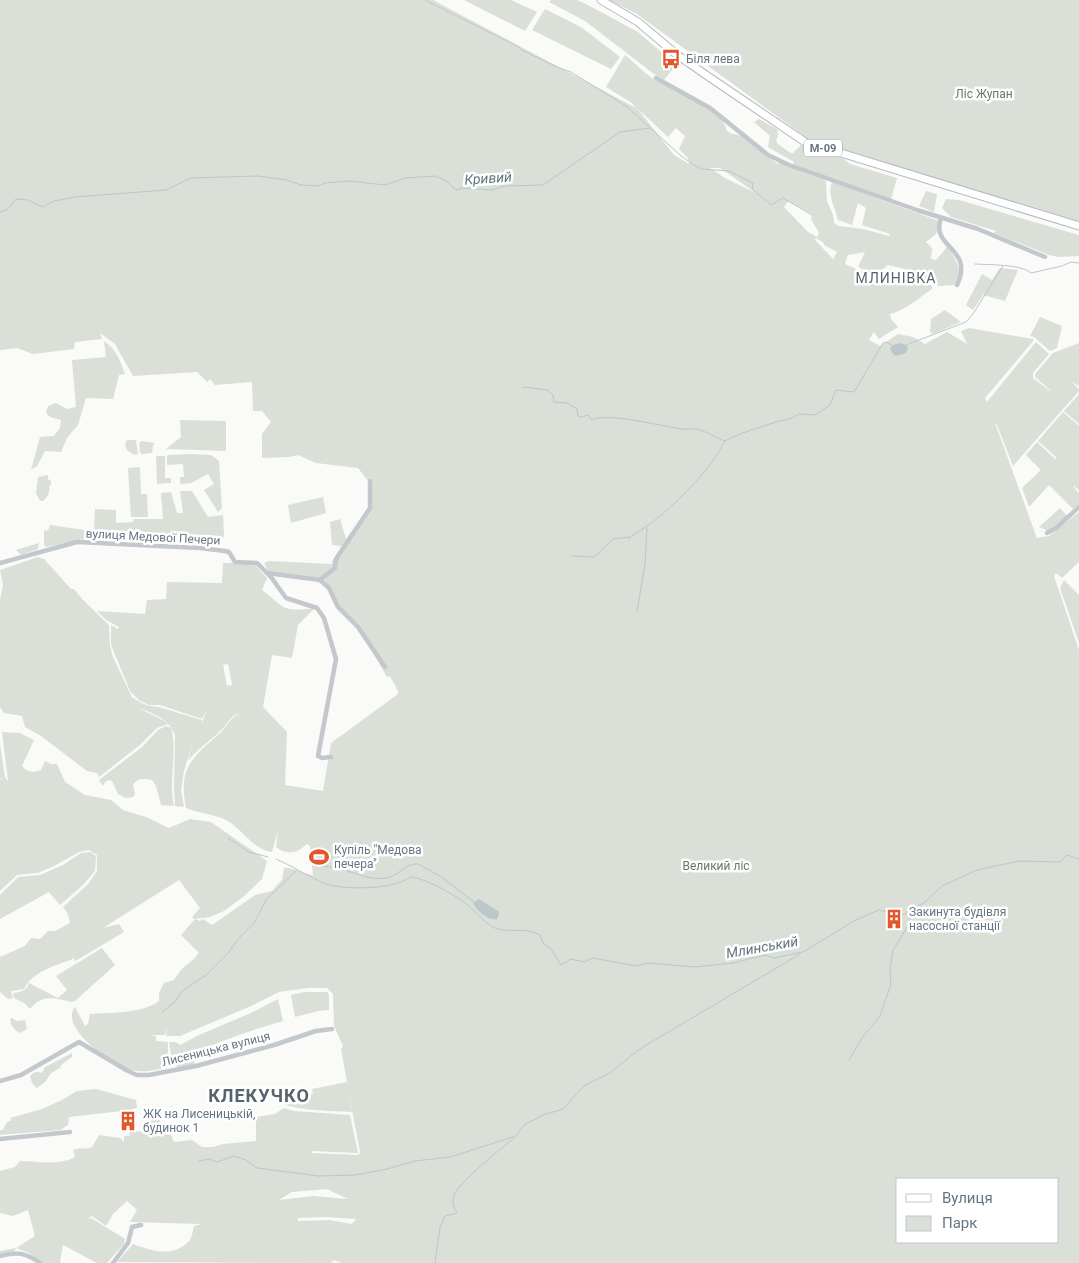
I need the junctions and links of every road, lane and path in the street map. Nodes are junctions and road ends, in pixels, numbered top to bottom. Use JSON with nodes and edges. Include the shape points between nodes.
{"nodes":[{"id":1,"x":601,"y":0,"type":"edge"},
{"id":2,"x":656,"y":78,"type":"dead end"},
{"id":3,"x":942,"y":218,"type":"junction"},
{"id":4,"x":1079,"y":226,"type":"edge"},
{"id":5,"x":1045,"y":257,"type":"dead end"},
{"id":6,"x":957,"y":285,"type":"dead end"},
{"id":7,"x":370,"y":481,"type":"dead end"},
{"id":8,"x":1079,"y":507,"type":"edge"},
{"id":9,"x":1047,"y":533,"type":"dead end"},
{"id":10,"x":0,"y":563,"type":"edge"},
{"id":11,"x":267,"y":573,"type":"junction"},
{"id":12,"x":320,"y":580,"type":"junction"},
{"id":13,"x":385,"y":666,"type":"dead end"},
{"id":14,"x":331,"y":757,"type":"dead end"},
{"id":15,"x":332,"y":1029,"type":"dead end"},
{"id":16,"x":0,"y":1081,"type":"edge"},
{"id":17,"x":70,"y":1132,"type":"dead end"},
{"id":18,"x":0,"y":1139,"type":"edge"},
{"id":19,"x":141,"y":1225,"type":"dead end"},
{"id":20,"x":0,"y":1256,"type":"edge"},
{"id":21,"x":40,"y":1263,"type":"edge"},
{"id":22,"x":113,"y":1263,"type":"edge"}],
"edges":[{"from":1,"to":4,"type":"main road","number":"М-09","via":[[638,22],[676,54],[805,142]]},
{"from":2,"to":3,"type":"street","via":[[710,108],[775,159],[801,171]]},
{"from":3,"to":5,"type":"street"},
{"from":3,"to":6,"type":"street","via":[[940,234],[961,261],[962,272]]},
{"from":7,"to":12,"type":"street","via":[[370,508],[336,559],[334,568]]},
{"from":8,"to":9,"type":"street"},
{"from":10,"to":11,"type":"street","name":"вулиця Медової Печери","via":[[77,542],[225,551],[235,562],[258,563]]},
{"from":11,"to":12,"type":"street","name":"вулиця Медової Печери"},
{"from":11,"to":14,"type":"street","name":"вулиця Медової Печери","via":[[286,598],[317,608],[324,618],[336,659],[318,756]]},
{"from":12,"to":13,"type":"street"},
{"from":15,"to":16,"type":"street","name":"Лисеницька вулиця","via":[[196,1066],[148,1075],[128,1072],[79,1042],[21,1075]]},
{"from":17,"to":18,"type":"street"},
{"from":19,"to":22,"type":"street","via":[[132,1228],[128,1243]]},
{"from":20,"to":21,"type":"street","via":[[21,1253]]}]}
